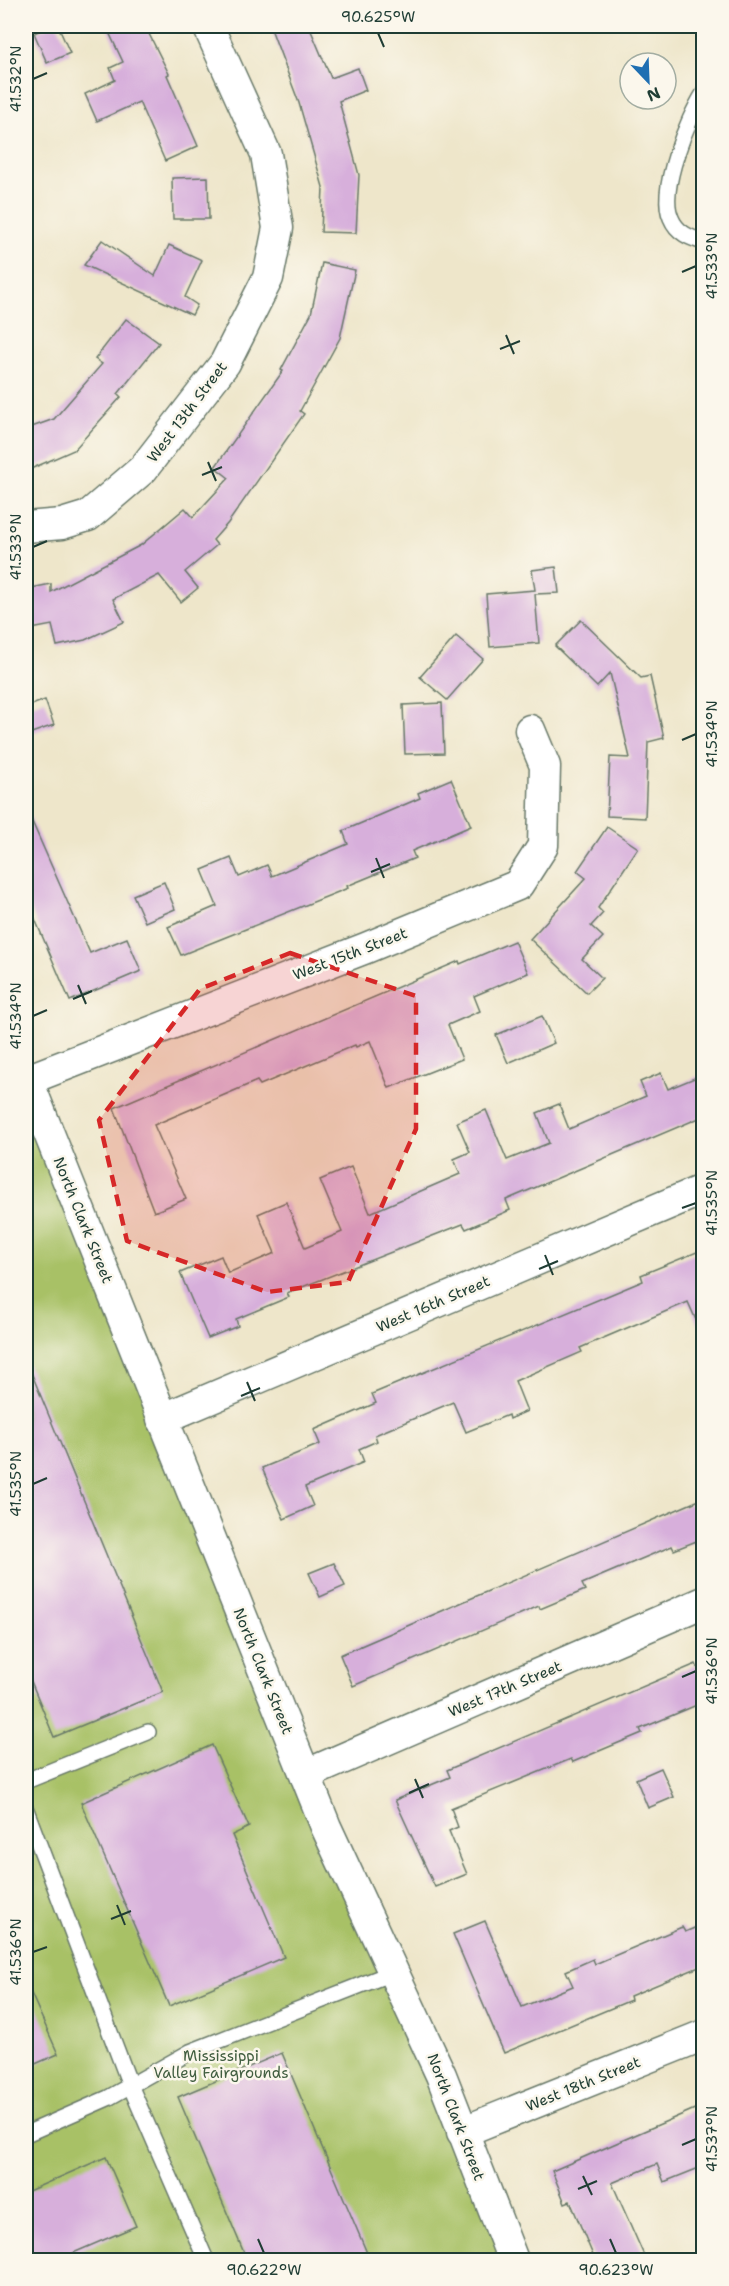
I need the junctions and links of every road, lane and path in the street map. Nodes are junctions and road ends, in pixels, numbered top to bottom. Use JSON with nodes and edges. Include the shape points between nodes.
{"nodes":[{"id":1,"x":208,"y":26,"type":"edge"},
{"id":2,"x":704,"y":93,"type":"edge"},
{"id":3,"x":704,"y":242,"type":"edge"},
{"id":4,"x":26,"y":527,"type":"edge"},
{"id":5,"x":530,"y":730,"type":"dead end"},
{"id":6,"x":26,"y":1079,"type":"edge"},
{"id":7,"x":704,"y":1189,"type":"edge"},
{"id":8,"x":162,"y":1419,"type":"junction"},
{"id":9,"x":704,"y":1602,"type":"edge"},
{"id":10,"x":147,"y":1732,"type":"dead end"},
{"id":11,"x":305,"y":1775,"type":"junction"},
{"id":12,"x":26,"y":1781,"type":"edge"},
{"id":13,"x":26,"y":1810,"type":"edge"},
{"id":14,"x":394,"y":1972,"type":"junction"},
{"id":15,"x":704,"y":2035,"type":"edge"},
{"id":16,"x":130,"y":2085,"type":"junction"},
{"id":17,"x":462,"y":2132,"type":"junction"},
{"id":18,"x":26,"y":2134,"type":"edge"},
{"id":19,"x":206,"y":2260,"type":"edge"},
{"id":20,"x":513,"y":2260,"type":"edge"}],
"edges":[{"from":1,"to":4,"type":"street","name":"West 13th Street","via":[[266,154],[278,228],[268,278],[225,363],[143,469],[88,516],[62,524]]},
{"from":2,"to":3,"type":"lane","via":[[681,138],[667,199],[670,219],[684,236]]},
{"from":5,"to":6,"type":"street","name":"West 15th Street","via":[[545,766],[543,846],[518,885]]},
{"from":6,"to":8,"type":"street","name":"North Clark Street"},
{"from":7,"to":8,"type":"street","name":"West 16th Street"},
{"from":8,"to":11,"type":"street","name":"North Clark Street"},
{"from":9,"to":11,"type":"street","name":"West 17th Street"},
{"from":10,"to":12,"type":"lane"},
{"from":11,"to":14,"type":"street","name":"North Clark Street"},
{"from":13,"to":16,"type":"lane"},
{"from":14,"to":16,"type":"lane","via":[[190,2052]]},
{"from":14,"to":17,"type":"street","name":"North Clark Street"},
{"from":15,"to":17,"type":"street","name":"West 18th Street"},
{"from":16,"to":18,"type":"lane"},
{"from":16,"to":19,"type":"lane"},
{"from":17,"to":20,"type":"street","name":"North Clark Street"}]}
